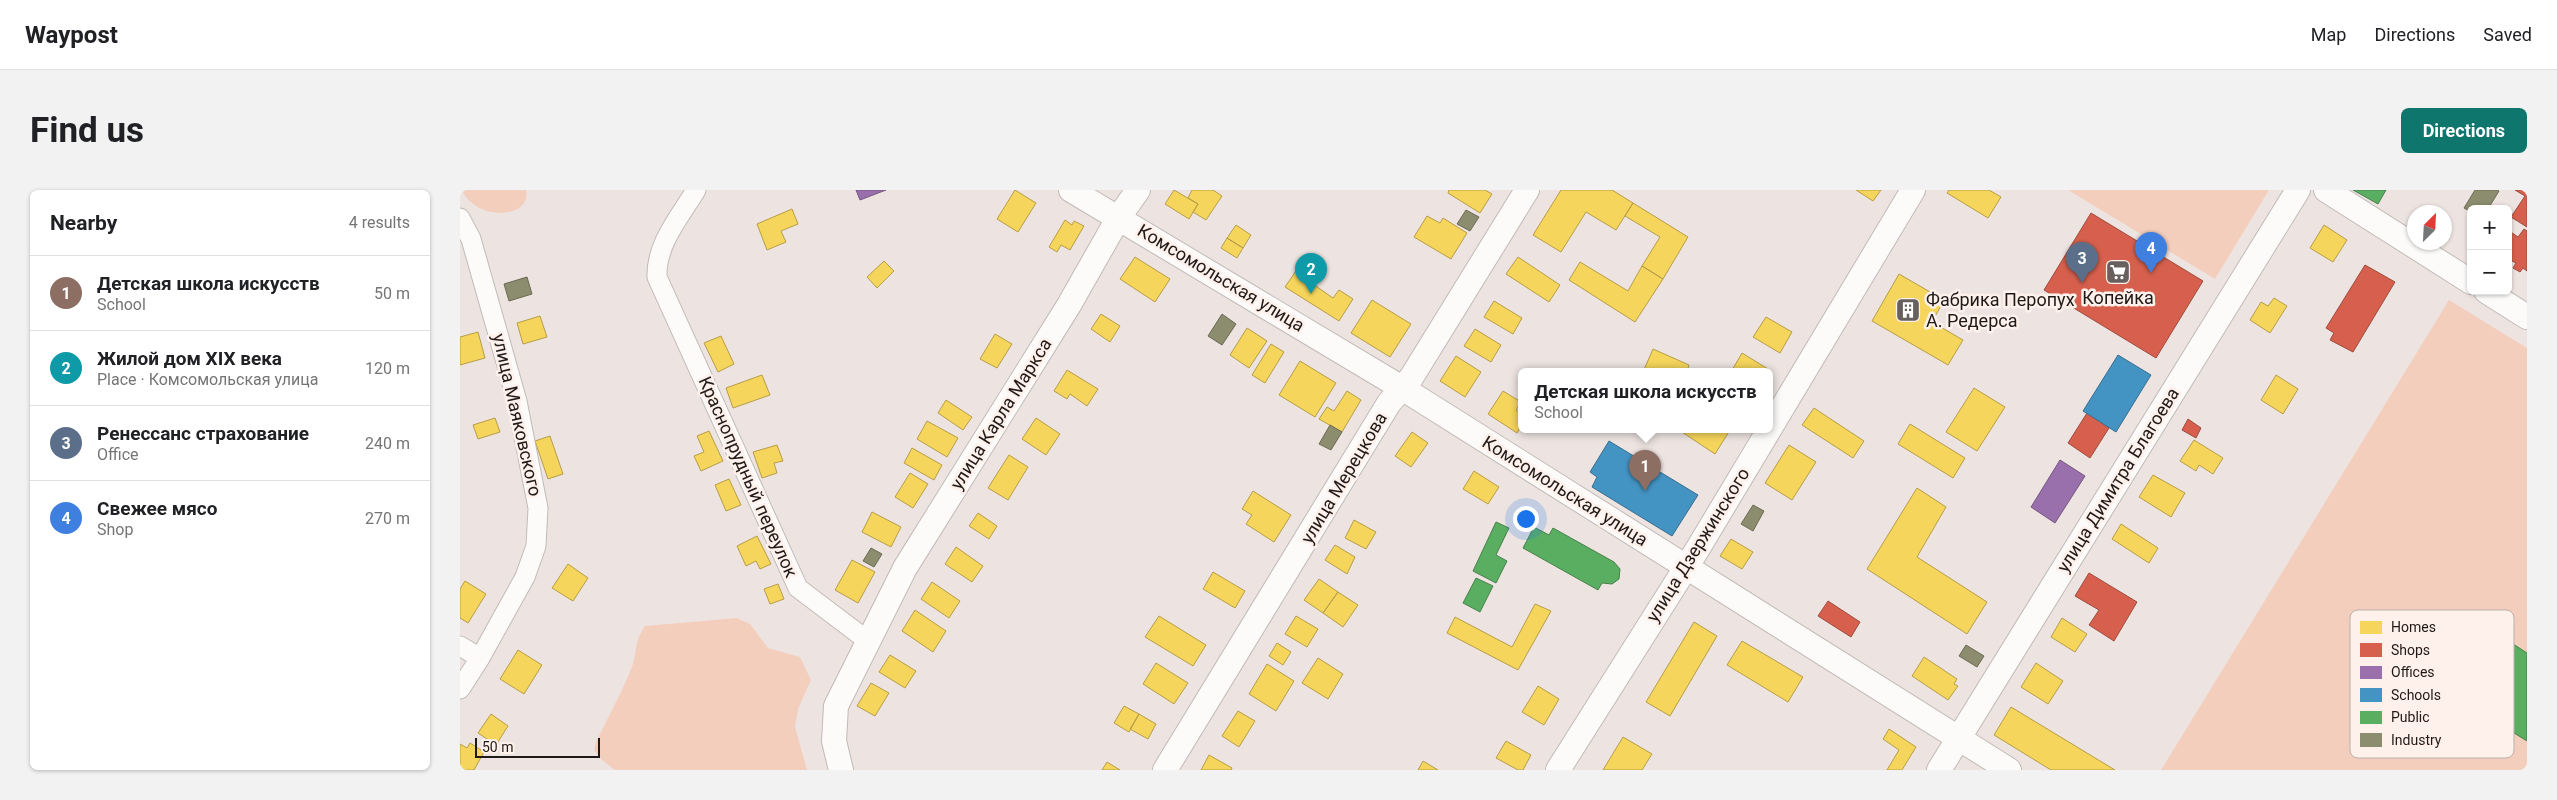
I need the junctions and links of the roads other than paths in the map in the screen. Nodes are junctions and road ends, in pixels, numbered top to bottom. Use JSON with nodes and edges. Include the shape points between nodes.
{"nodes":[{"id":1,"x":696,"y":190,"type":"edge"},
{"id":2,"x":1071,"y":190,"type":"edge"},
{"id":3,"x":1138,"y":190,"type":"edge"},
{"id":4,"x":1527,"y":190,"type":"edge"},
{"id":5,"x":1913,"y":190,"type":"edge"},
{"id":6,"x":2298,"y":190,"type":"edge"},
{"id":7,"x":2326,"y":190,"type":"edge"},
{"id":8,"x":1119,"y":217,"type":"junction"},
{"id":9,"x":460,"y":218,"type":"edge"},
{"id":10,"x":2467,"y":279,"type":"edge"},
{"id":11,"x":2492,"y":295,"type":"edge"},
{"id":12,"x":2527,"y":317,"type":"edge"},
{"id":13,"x":1402,"y":388,"type":"junction"},
{"id":14,"x":1773,"y":422,"type":"edge"},
{"id":15,"x":1766,"y":433,"type":"edge"},
{"id":16,"x":1686,"y":566,"type":"junction"},
{"id":17,"x":868,"y":641,"type":"junction"},
{"id":18,"x":460,"y":646,"type":"edge"},
{"id":19,"x":480,"y":658,"type":"junction"},
{"id":20,"x":460,"y":689,"type":"edge"},
{"id":21,"x":1958,"y":738,"type":"junction"},
{"id":22,"x":841,"y":770,"type":"edge"},
{"id":23,"x":1166,"y":770,"type":"edge"},
{"id":24,"x":1558,"y":770,"type":"edge"},
{"id":25,"x":1938,"y":770,"type":"edge"},
{"id":26,"x":2009,"y":770,"type":"edge"}],
"edges":[{"from":1,"to":17,"type":"street","name":"Краснопрудный переулок","via":[[662,245],[656,261],[657,277],[798,588]]},
{"from":2,"to":8,"type":"street","name":"Комсомольская улица"},
{"from":3,"to":8,"type":"street","name":"улица Карла Маркса"},
{"from":4,"to":13,"type":"street","name":"улица Мерецкова"},
{"from":5,"to":14,"type":"street","name":"улица Дзержинского"},
{"from":6,"to":21,"type":"street","name":"улица Димитра Благоева"},
{"from":7,"to":10,"type":"street"},
{"from":8,"to":13,"type":"street","name":"Комсомольская улица"},
{"from":8,"to":17,"type":"street","name":"улица Карла Маркса","via":[[1069,304],[904,568]]},
{"from":9,"to":19,"type":"street","name":"улица Маяковского","via":[[471,239],[517,401],[538,508],[536,546],[525,577]]},
{"from":11,"to":12,"type":"street"},
{"from":13,"to":16,"type":"street","name":"Комсомольская улица"},
{"from":13,"to":23,"type":"street","name":"улица Мерецкова","via":[[1389,403]]},
{"from":15,"to":16,"type":"street","name":"улица Дзержинского"},
{"from":16,"to":21,"type":"street","name":"Комсомольская улица"},
{"from":16,"to":24,"type":"street","name":"улица Дзержинского"},
{"from":17,"to":22,"type":"street","via":[[836,706],[834,741]]},
{"from":18,"to":19,"type":"street"},
{"from":19,"to":20,"type":"street","name":"улица Маяковского"},
{"from":21,"to":25,"type":"street","name":"улица Димитра Благоева"},
{"from":21,"to":26,"type":"street","name":"Комсомольская улица"}]}
